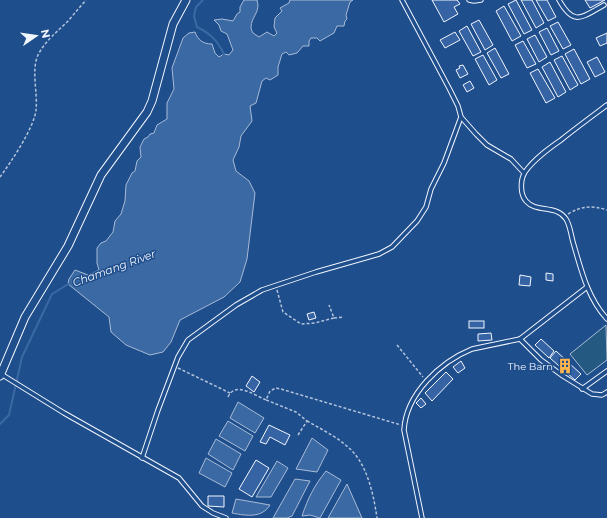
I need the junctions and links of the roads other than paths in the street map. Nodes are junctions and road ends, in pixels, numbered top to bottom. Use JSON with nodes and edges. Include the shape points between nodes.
{"nodes":[{"id":1,"x":186,"y":0,"type":"edge"},
{"id":2,"x":402,"y":0,"type":"edge"},
{"id":3,"x":470,"y":0,"type":"edge"},
{"id":4,"x":481,"y":0,"type":"edge"},
{"id":5,"x":559,"y":0,"type":"edge"},
{"id":6,"x":604,"y":5,"type":"dead end"},
{"id":7,"x":607,"y":105,"type":"edge"},
{"id":8,"x":461,"y":117,"type":"junction"},
{"id":9,"x":524,"y":173,"type":"junction"},
{"id":10,"x":587,"y":287,"type":"junction"},
{"id":11,"x":607,"y":319,"type":"edge"},
{"id":12,"x":520,"y":339,"type":"junction"},
{"id":13,"x":607,"y":371,"type":"edge"},
{"id":14,"x":0,"y":375,"type":"edge"},
{"id":15,"x":582,"y":389,"type":"junction"},
{"id":16,"x":607,"y":392,"type":"edge"},
{"id":17,"x":142,"y":458,"type":"junction"},
{"id":18,"x":226,"y":518,"type":"edge"},
{"id":19,"x":422,"y":518,"type":"edge"}],
"edges":[{"from":1,"to":14,"type":"street","via":[[173,24],[147,112],[97,181],[68,246],[34,301]]},
{"from":2,"to":8,"type":"lane","via":[[449,88]]},
{"from":3,"to":4,"type":"lane"},
{"from":5,"to":6,"type":"lane","via":[[569,14],[577,18]]},
{"from":7,"to":9,"type":"lane","via":[[544,152]]},
{"from":8,"to":9,"type":"lane","via":[[487,145],[511,159]]},
{"from":8,"to":17,"type":"lane","via":[[426,207],[417,221],[392,247],[379,254],[276,285],[249,297],[184,345]]},
{"from":9,"to":10,"type":"lane","via":[[521,189],[525,200],[535,208],[552,209],[566,218]]},
{"from":10,"to":11,"type":"lane"},
{"from":10,"to":12,"type":"lane"},
{"from":12,"to":15,"type":"lane","via":[[542,360]]},
{"from":12,"to":19,"type":"lane","via":[[465,351],[437,370],[426,381],[409,408],[404,426],[405,438]]},
{"from":13,"to":15,"type":"lane"},
{"from":14,"to":17,"type":"lane"},
{"from":15,"to":16,"type":"lane","via":[[592,394],[602,395]]},
{"from":17,"to":18,"type":"lane","via":[[179,478],[202,506]]}]}
